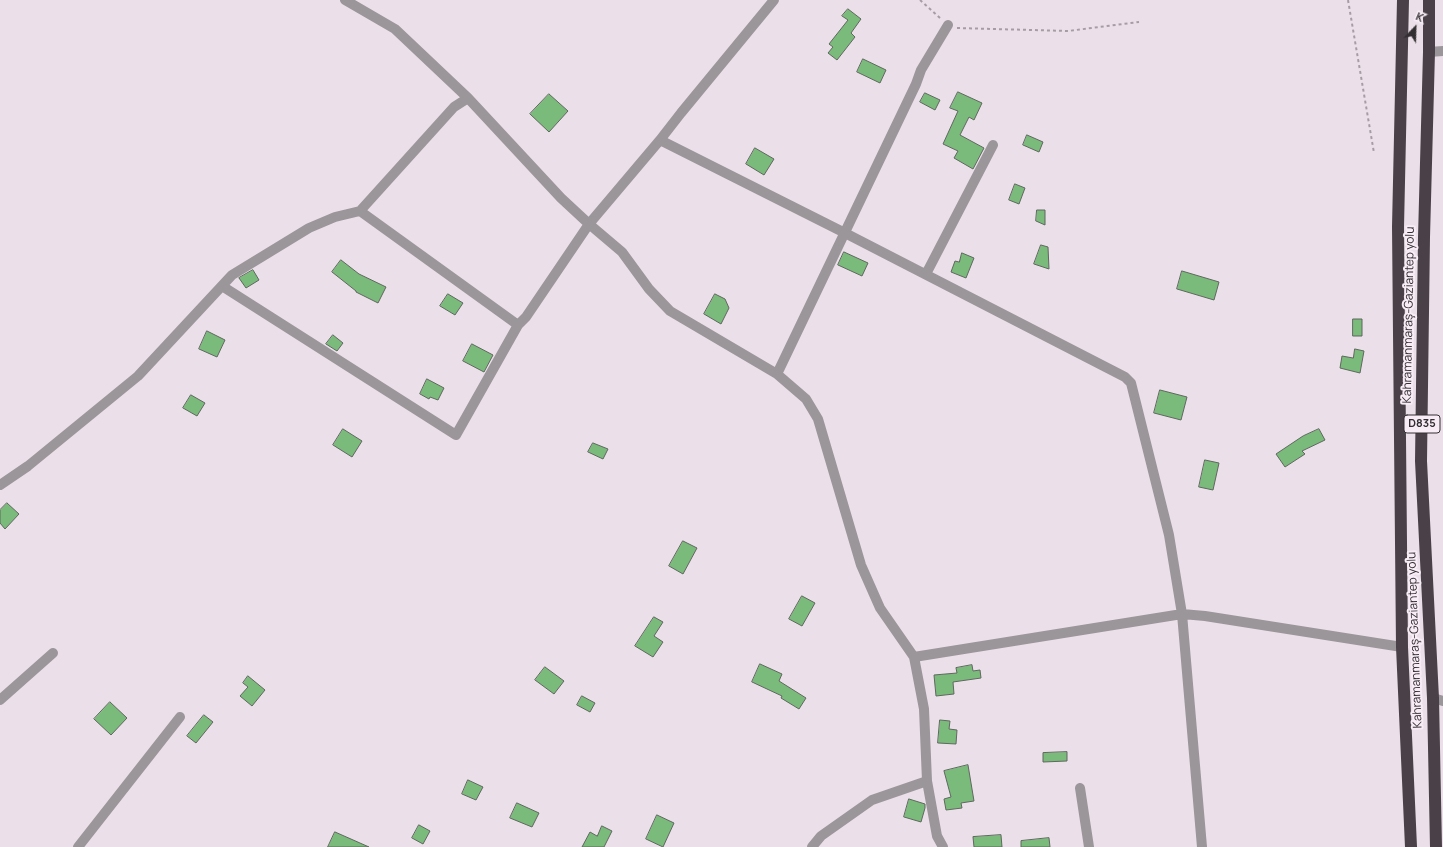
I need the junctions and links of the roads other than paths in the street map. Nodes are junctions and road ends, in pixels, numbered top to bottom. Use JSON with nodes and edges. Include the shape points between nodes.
{"nodes":[{"id":1,"x":345,"y":0,"type":"edge"},
{"id":2,"x":774,"y":0,"type":"edge"},
{"id":3,"x":1403,"y":0,"type":"edge"},
{"id":4,"x":1429,"y":0,"type":"edge"},
{"id":5,"x":948,"y":25,"type":"road end"},
{"id":6,"x":1443,"y":51,"type":"edge"},
{"id":7,"x":1429,"y":52,"type":"junction"},
{"id":8,"x":468,"y":98,"type":"junction"},
{"id":9,"x":660,"y":140,"type":"junction"},
{"id":10,"x":993,"y":145,"type":"dead end"},
{"id":11,"x":360,"y":211,"type":"junction"},
{"id":12,"x":589,"y":224,"type":"junction"},
{"id":13,"x":845,"y":233,"type":"junction"},
{"id":14,"x":926,"y":274,"type":"junction"},
{"id":15,"x":222,"y":286,"type":"junction"},
{"id":16,"x":518,"y":325,"type":"junction"},
{"id":17,"x":777,"y":374,"type":"junction"},
{"id":18,"x":0,"y":485,"type":"edge"},
{"id":19,"x":1182,"y":614,"type":"junction"},
{"id":20,"x":1402,"y":647,"type":"junction"},
{"id":21,"x":53,"y":653,"type":"dead end"},
{"id":22,"x":914,"y":657,"type":"junction"},
{"id":23,"x":0,"y":700,"type":"edge"},
{"id":24,"x":1438,"y":700,"type":"edge"},
{"id":25,"x":180,"y":717,"type":"dead end"},
{"id":26,"x":927,"y":781,"type":"junction"},
{"id":27,"x":1080,"y":788,"type":"dead end"},
{"id":28,"x":78,"y":847,"type":"edge"},
{"id":29,"x":812,"y":847,"type":"edge"},
{"id":30,"x":943,"y":847,"type":"edge"},
{"id":31,"x":1089,"y":847,"type":"edge"},
{"id":32,"x":1202,"y":847,"type":"edge"},
{"id":33,"x":1411,"y":847,"type":"edge"},
{"id":34,"x":1436,"y":847,"type":"edge"}],
"edges":[{"from":1,"to":8,"type":"street","via":[[395,28]]},
{"from":2,"to":9,"type":"street"},
{"from":3,"to":20,"type":"highway","name":"Kahramanmaraş-Gaziantep yolu","number":"D835","via":[[1398,227]]},
{"from":4,"to":7,"type":"highway","name":"Kahramanmaraş-Gaziantep yolu","number":"D835"},
{"from":5,"to":13,"type":"street","via":[[922,70]]},
{"from":6,"to":7,"type":"street"},
{"from":7,"to":24,"type":"highway","name":"Kahramanmaraş-Gaziantep yolu","number":"D835","via":[[1421,461]]},
{"from":8,"to":11,"type":"street","via":[[454,107]]},
{"from":8,"to":12,"type":"street","via":[[561,198]]},
{"from":9,"to":12,"type":"street"},
{"from":9,"to":13,"type":"street"},
{"from":10,"to":14,"type":"street"},
{"from":11,"to":15,"type":"street","via":[[335,216],[309,228],[232,275]]},
{"from":11,"to":16,"type":"street"},
{"from":12,"to":16,"type":"street"},
{"from":12,"to":17,"type":"street","via":[[622,252],[649,289],[670,311]]},
{"from":13,"to":14,"type":"street"},
{"from":13,"to":17,"type":"street"},
{"from":14,"to":19,"type":"street","via":[[1125,377],[1131,383],[1169,535]]},
{"from":15,"to":16,"type":"street","via":[[456,435]]},
{"from":15,"to":18,"type":"street","via":[[138,376],[28,466]]},
{"from":17,"to":22,"type":"street","via":[[806,399],[818,419],[861,565],[880,608]]},
{"from":19,"to":20,"type":"street"},
{"from":19,"to":22,"type":"street"},
{"from":19,"to":32,"type":"street"},
{"from":20,"to":33,"type":"highway","name":"Kahramanmaraş-Gaziantep yolu","number":"D835"},
{"from":21,"to":23,"type":"street"},
{"from":22,"to":26,"type":"street","via":[[924,708]]},
{"from":24,"to":34,"type":"highway","name":"Kahramanmaraş-Gaziantep yolu","number":"D835"},
{"from":25,"to":28,"type":"street"},
{"from":26,"to":29,"type":"street","via":[[872,800],[821,836]]},
{"from":26,"to":30,"type":"street","via":[[938,836]]},
{"from":27,"to":31,"type":"street"}]}
